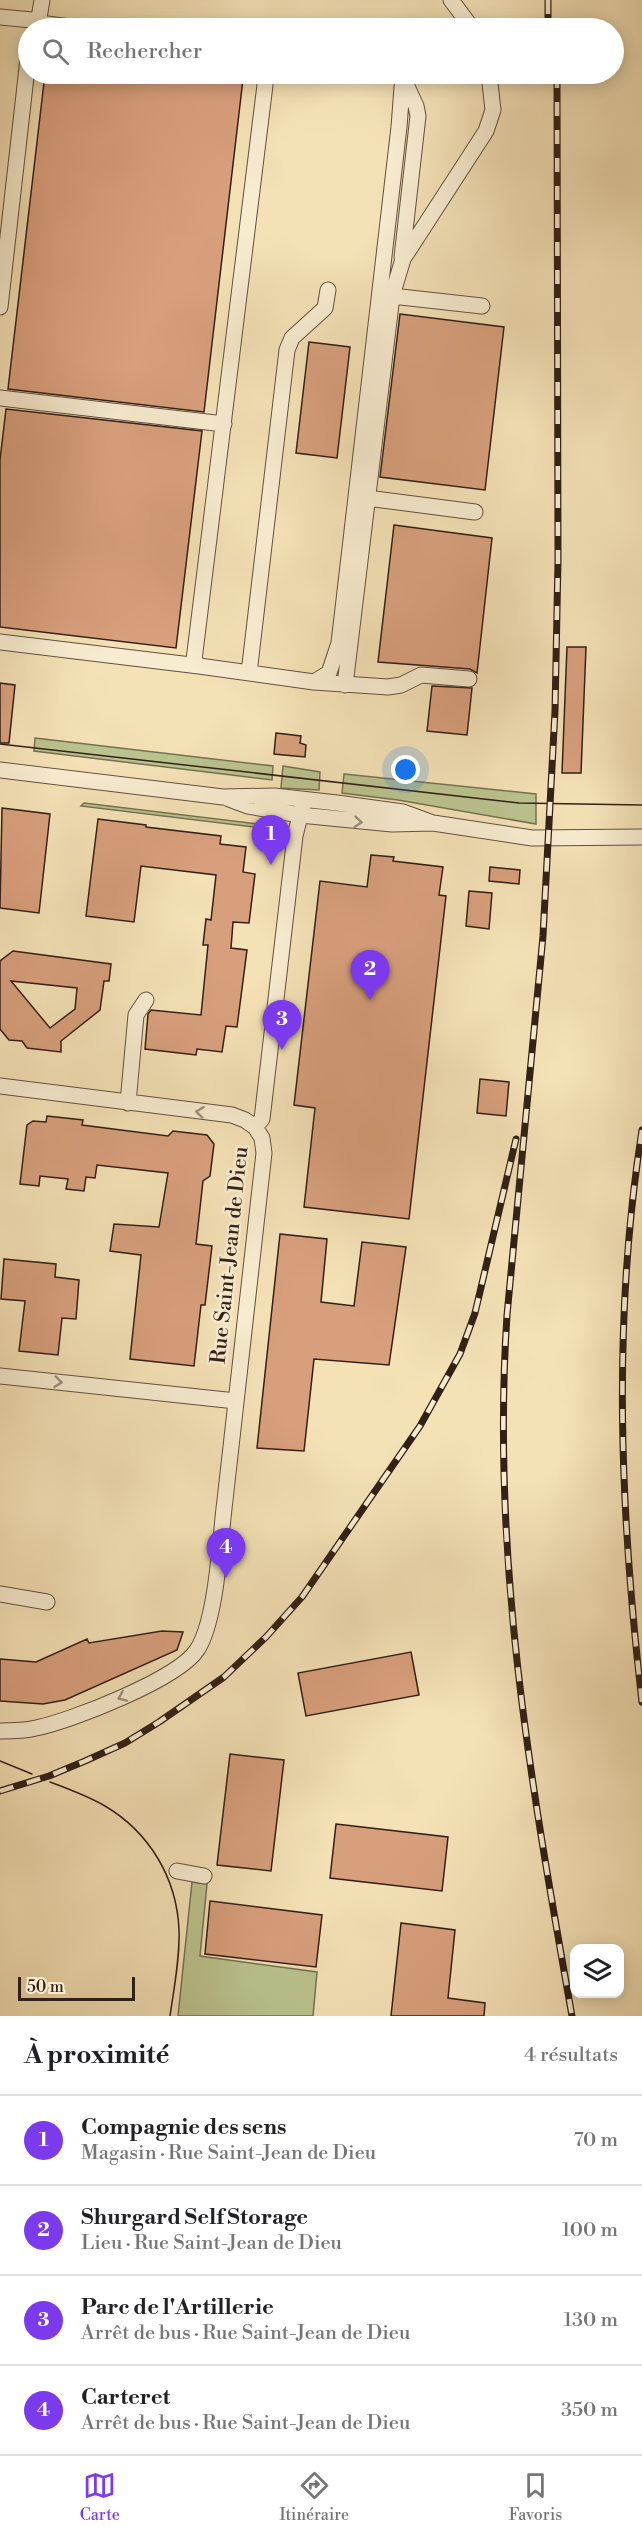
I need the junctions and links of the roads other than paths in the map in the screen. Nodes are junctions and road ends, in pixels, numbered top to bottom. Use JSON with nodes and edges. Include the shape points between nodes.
{"nodes":[{"id":1,"x":42,"y":0,"type":"edge"},
{"id":2,"x":451,"y":0,"type":"edge"},
{"id":3,"x":0,"y":17,"type":"edge"},
{"id":4,"x":37,"y":18,"type":"edge"},
{"id":5,"x":464,"y":18,"type":"edge"},
{"id":6,"x":18,"y":20,"type":"edge"},
{"id":7,"x":25,"y":84,"type":"edge"},
{"id":8,"x":265,"y":84,"type":"edge"},
{"id":9,"x":402,"y":84,"type":"edge"},
{"id":10,"x":406,"y":84,"type":"edge"},
{"id":11,"x":490,"y":84,"type":"edge"},
{"id":12,"x":401,"y":264,"type":"junction"},
{"id":13,"x":328,"y":290,"type":"dead end"},
{"id":14,"x":392,"y":296,"type":"junction"},
{"id":15,"x":482,"y":306,"type":"dead end"},
{"id":16,"x":0,"y":307,"type":"edge"},
{"id":17,"x":0,"y":398,"type":"edge"},
{"id":18,"x":224,"y":424,"type":"junction"},
{"id":19,"x":367,"y":498,"type":"junction"},
{"id":20,"x":475,"y":512,"type":"dead end"},
{"id":21,"x":0,"y":642,"type":"edge"},
{"id":22,"x":199,"y":666,"type":"junction"},
{"id":23,"x":249,"y":673,"type":"junction"},
{"id":24,"x":469,"y":679,"type":"dead end"},
{"id":25,"x":314,"y":682,"type":"junction"},
{"id":26,"x":345,"y":685,"type":"junction"},
{"id":27,"x":0,"y":770,"type":"edge"},
{"id":28,"x":223,"y":797,"type":"junction"},
{"id":29,"x":304,"y":800,"type":"junction"},
{"id":30,"x":300,"y":815,"type":"junction"},
{"id":31,"x":433,"y":823,"type":"junction"},
{"id":32,"x":642,"y":837,"type":"edge"},
{"id":33,"x":146,"y":1000,"type":"dead end"},
{"id":34,"x":0,"y":1089,"type":"edge"},
{"id":35,"x":128,"y":1103,"type":"junction"},
{"id":36,"x":255,"y":1127,"type":"junction"},
{"id":37,"x":0,"y":1376,"type":"edge"},
{"id":38,"x":236,"y":1401,"type":"junction"},
{"id":39,"x":0,"y":1594,"type":"edge"},
{"id":40,"x":47,"y":1602,"type":"dead end"},
{"id":41,"x":0,"y":1731,"type":"edge"},
{"id":42,"x":177,"y":1871,"type":"dead end"},
{"id":43,"x":204,"y":1876,"type":"dead end"}],
"edges":[{"from":1,"to":4,"type":"street"},
{"from":2,"to":5,"type":"street"},
{"from":3,"to":6,"type":"street"},
{"from":7,"to":16,"type":"street"},
{"from":8,"to":18,"type":"street"},
{"from":9,"to":25,"type":"street","via":[[339,643],[329,674]]},
{"from":10,"to":12,"type":"street","via":[[417,116]]},
{"from":11,"to":12,"type":"street","via":[[493,110],[486,132]]},
{"from":12,"to":14,"type":"street"},
{"from":13,"to":23,"type":"street","via":[[325,308],[292,338],[287,350]]},
{"from":14,"to":15,"type":"street"},
{"from":14,"to":19,"type":"street"},
{"from":17,"to":18,"type":"street"},
{"from":18,"to":22,"type":"street","via":[[194,656]]},
{"from":19,"to":20,"type":"street"},
{"from":19,"to":26,"type":"street"},
{"from":21,"to":22,"type":"street"},
{"from":22,"to":23,"type":"street"},
{"from":23,"to":25,"type":"street"},
{"from":24,"to":26,"type":"street","via":[[428,674],[395,687]]},
{"from":25,"to":26,"type":"street"},
{"from":27,"to":28,"type":"street"},
{"from":28,"to":29,"type":"street"},
{"from":28,"to":30,"type":"street","via":[[248,806]]},
{"from":29,"to":30,"type":"street","name":"Rue Saint-Jean de Dieu"},
{"from":29,"to":31,"type":"street","via":[[403,812]]},
{"from":30,"to":31,"type":"street","one_way":true,"via":[[392,824]]},
{"from":30,"to":36,"type":"street","name":"Rue Saint-Jean de Dieu","via":[[262,1119]]},
{"from":31,"to":32,"type":"street","via":[[532,838]]},
{"from":33,"to":35,"type":"street","via":[[136,1015]]},
{"from":34,"to":35,"type":"street"},
{"from":36,"to":35,"type":"street","one_way":true,"via":[[232,1115]]},
{"from":36,"to":38,"type":"street","name":"Rue Saint-Jean de Dieu","via":[[262,1138],[264,1153]]},
{"from":37,"to":38,"type":"street","one_way":true},
{"from":38,"to":41,"type":"street","name":"Rue Saint-Jean de Dieu","one_way":true,"via":[[211,1616],[195,1653],[153,1684],[55,1723]]},
{"from":39,"to":40,"type":"street"},
{"from":42,"to":43,"type":"street"}]}
